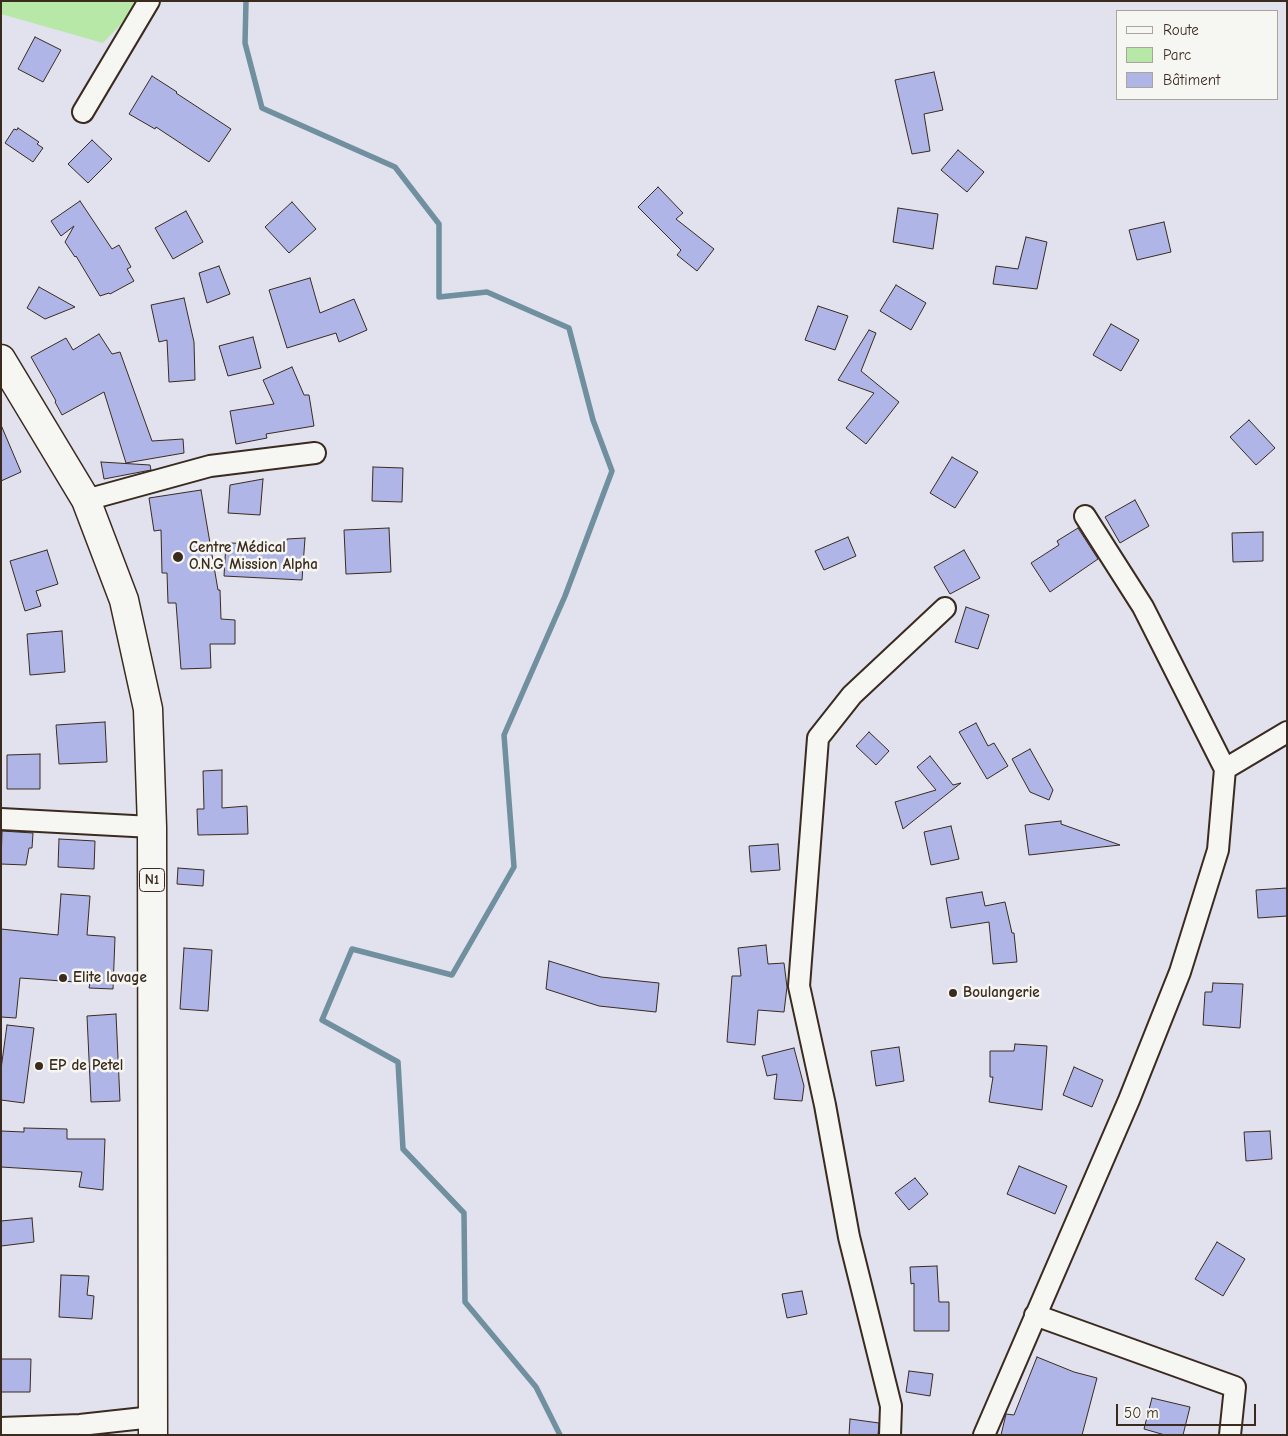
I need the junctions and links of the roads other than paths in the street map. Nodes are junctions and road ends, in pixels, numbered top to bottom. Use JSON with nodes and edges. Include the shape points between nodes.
{"nodes":[{"id":1,"x":149,"y":1,"type":"edge"},
{"id":2,"x":83,"y":112,"type":"dead end"},
{"id":3,"x":1,"y":359,"type":"edge"},
{"id":4,"x":315,"y":453,"type":"dead end"},
{"id":5,"x":86,"y":500,"type":"junction"},
{"id":6,"x":1085,"y":516,"type":"dead end"},
{"id":7,"x":945,"y":608,"type":"dead end"},
{"id":8,"x":1287,"y":732,"type":"edge"},
{"id":9,"x":1225,"y":769,"type":"junction"},
{"id":10,"x":1,"y":819,"type":"edge"},
{"id":11,"x":152,"y":828,"type":"junction"},
{"id":12,"x":1035,"y":1315,"type":"junction"},
{"id":13,"x":153,"y":1426,"type":"edge"},
{"id":14,"x":1,"y":1428,"type":"edge"},
{"id":15,"x":890,"y":1435,"type":"edge"},
{"id":16,"x":984,"y":1435,"type":"edge"},
{"id":17,"x":1230,"y":1435,"type":"edge"}],
"edges":[{"from":1,"to":2,"type":"street"},
{"from":3,"to":5,"type":"highway","number":"N1"},
{"from":4,"to":5,"type":"street","via":[[210,466]]},
{"from":5,"to":11,"type":"highway","number":"N1","via":[[124,600],[148,709]]},
{"from":6,"to":9,"type":"street","via":[[1143,607]]},
{"from":7,"to":15,"type":"street","via":[[852,695],[818,738],[799,986],[849,1237],[891,1406]]},
{"from":8,"to":9,"type":"street"},
{"from":9,"to":12,"type":"street","via":[[1218,850],[1180,972],[1129,1100]]},
{"from":10,"to":11,"type":"street"},
{"from":11,"to":13,"type":"highway","number":"N1"},
{"from":12,"to":16,"type":"street"},
{"from":12,"to":17,"type":"street","via":[[1235,1387]]},
{"from":13,"to":14,"type":"street"}]}
